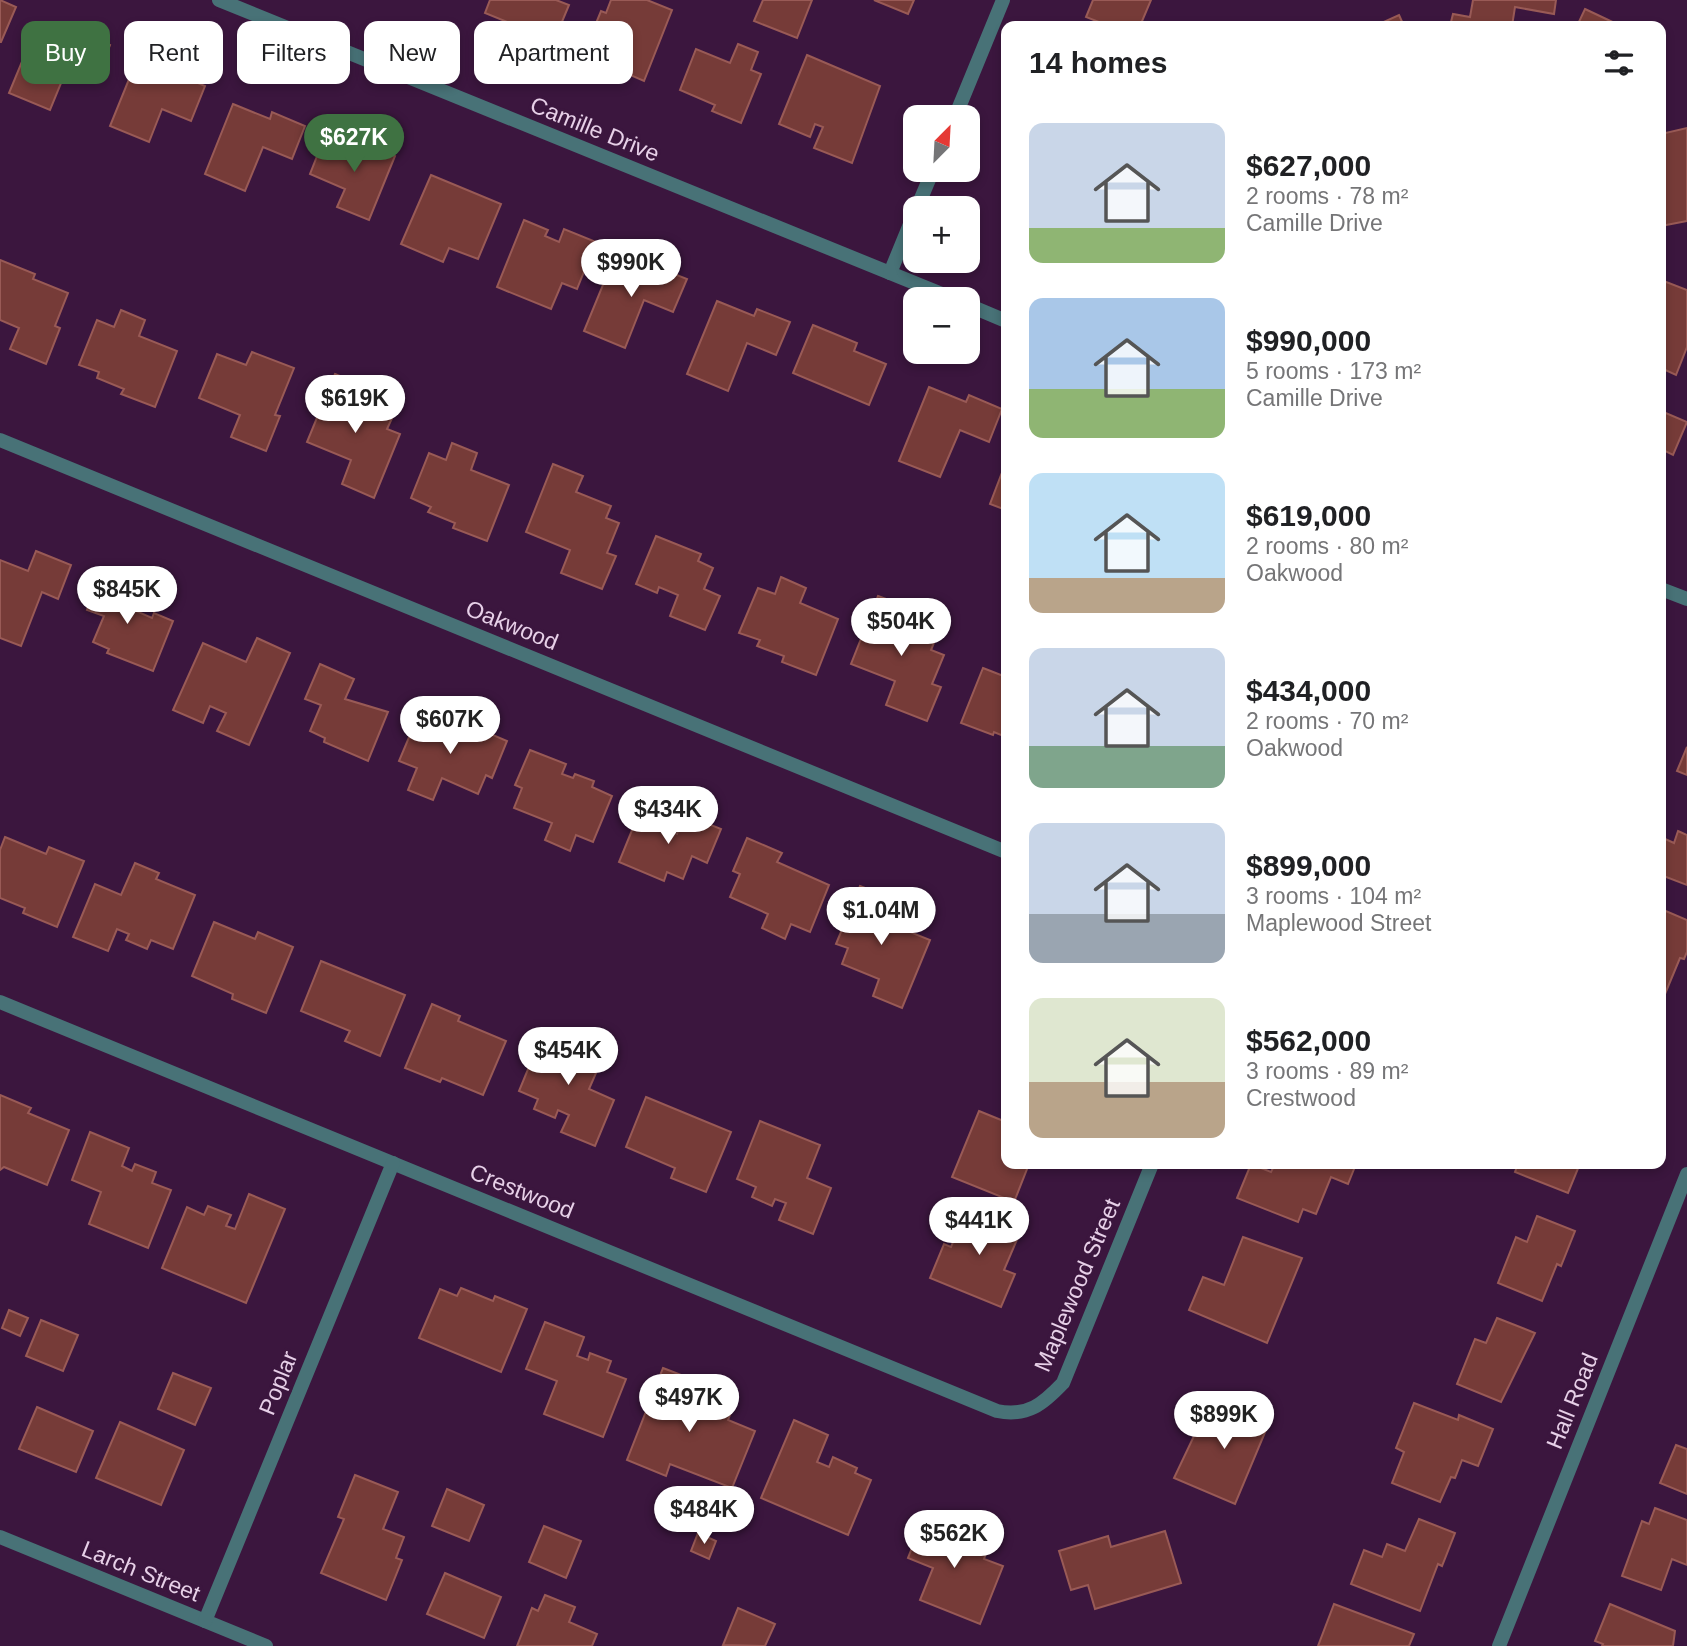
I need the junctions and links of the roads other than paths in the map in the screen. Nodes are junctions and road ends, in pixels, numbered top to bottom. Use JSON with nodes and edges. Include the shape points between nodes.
{"nodes":[{"id":1,"x":219,"y":0,"type":"edge"},
{"id":2,"x":1003,"y":0,"type":"edge"},
{"id":3,"x":959,"y":105,"type":"edge"},
{"id":4,"x":903,"y":242,"type":"edge"},
{"id":5,"x":890,"y":273,"type":"junction"},
{"id":6,"x":924,"y":287,"type":"edge"},
{"id":7,"x":980,"y":310,"type":"edge"},
{"id":8,"x":1001,"y":319,"type":"edge"},
{"id":9,"x":0,"y":440,"type":"edge"},
{"id":10,"x":1666,"y":591,"type":"edge"},
{"id":11,"x":1687,"y":599,"type":"edge"},
{"id":12,"x":1001,"y":850,"type":"edge"},
{"id":13,"x":0,"y":1002,"type":"edge"},
{"id":14,"x":393,"y":1163,"type":"junction"},
{"id":15,"x":1150,"y":1169,"type":"edge"},
{"id":16,"x":1687,"y":1174,"type":"edge"},
{"id":17,"x":1028,"y":1412,"type":"joint"},
{"id":18,"x":0,"y":1537,"type":"edge"},
{"id":19,"x":205,"y":1621,"type":"junction"},
{"id":20,"x":266,"y":1646,"type":"edge"},
{"id":21,"x":1499,"y":1646,"type":"edge"}],
"edges":[{"from":1,"to":5,"type":"street","name":"Camille Drive"},
{"from":2,"to":3,"type":"street"},
{"from":4,"to":5,"type":"street"},
{"from":5,"to":6,"type":"street","name":"Camille Drive"},
{"from":7,"to":8,"type":"street"},
{"from":9,"to":12,"type":"street","name":"Oakwood"},
{"from":10,"to":11,"type":"street"},
{"from":13,"to":14,"type":"street","name":"Crestwood"},
{"from":14,"to":17,"type":"street","name":"Crestwood","via":[[997,1411]]},
{"from":14,"to":19,"type":"street","name":"Poplar"},
{"from":15,"to":17,"type":"street","name":"Maplewood Street","via":[[1063,1383]]},
{"from":16,"to":21,"type":"street","name":"Hall Road"},
{"from":18,"to":19,"type":"street","name":"Larch Street"},
{"from":19,"to":20,"type":"street","name":"Larch Street"}]}
